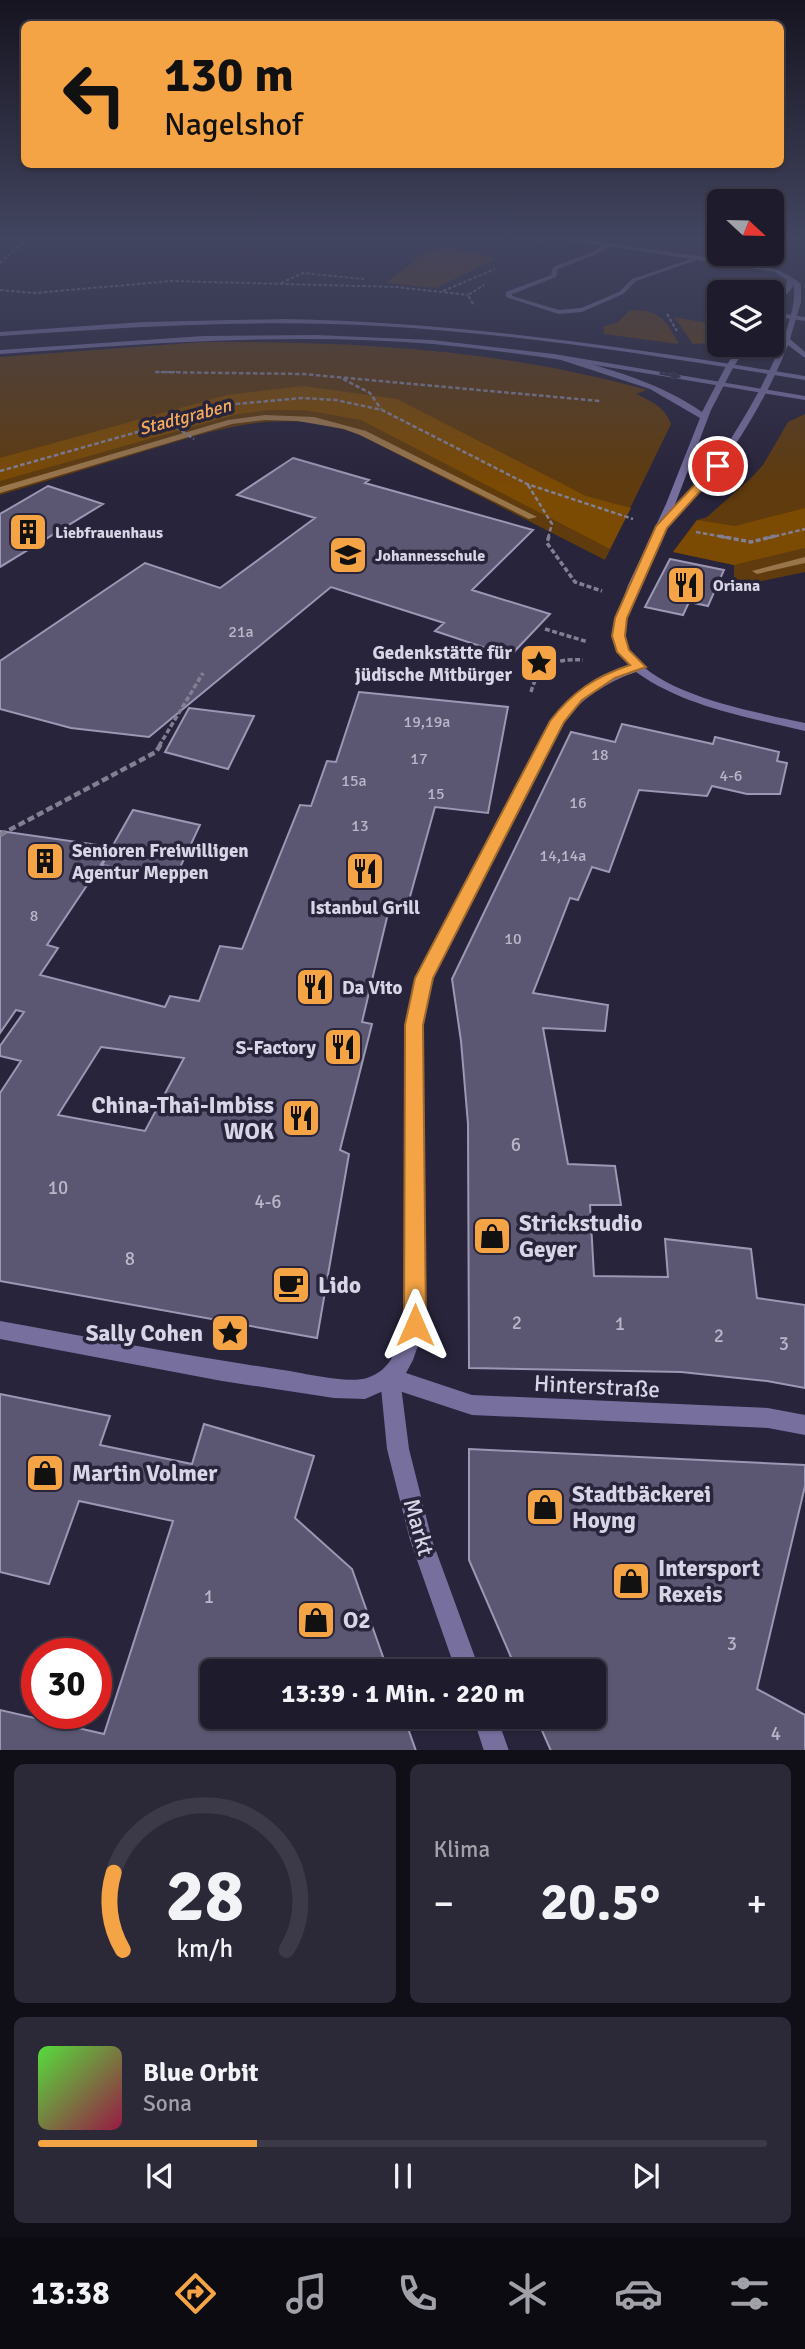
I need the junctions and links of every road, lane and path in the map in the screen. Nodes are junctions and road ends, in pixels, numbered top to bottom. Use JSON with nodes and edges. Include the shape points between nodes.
{"nodes":[{"id":1,"x":191,"y":322,"type":"edge"},
{"id":2,"x":241,"y":322,"type":"edge"},
{"id":3,"x":791,"y":322,"type":"edge"},
{"id":4,"x":0,"y":334,"type":"edge"},
{"id":5,"x":787,"y":340,"type":"junction"},
{"id":6,"x":0,"y":352,"type":"edge"},
{"id":7,"x":554,"y":356,"type":"junction"},
{"id":8,"x":805,"y":356,"type":"edge"},
{"id":9,"x":735,"y":357,"type":"edge"},
{"id":10,"x":729,"y":366,"type":"junction"},
{"id":11,"x":145,"y":372,"type":"dead end"},
{"id":12,"x":772,"y":373,"type":"junction"},
{"id":13,"x":336,"y":377,"type":"junction"},
{"id":14,"x":805,"y":378,"type":"edge"},
{"id":15,"x":719,"y":383,"type":"junction"},
{"id":16,"x":763,"y":391,"type":"junction"},
{"id":17,"x":805,"y":398,"type":"edge"},
{"id":18,"x":601,"y":401,"type":"dead end"},
{"id":19,"x":382,"y":410,"type":"junction"},
{"id":20,"x":705,"y":418,"type":"junction"},
{"id":21,"x":169,"y":423,"type":"junction"},
{"id":22,"x":194,"y":439,"type":"dead end"},
{"id":23,"x":0,"y":471,"type":"edge"},
{"id":24,"x":527,"y":484,"type":"junction"},
{"id":25,"x":662,"y":526,"type":"junction"},
{"id":26,"x":805,"y":529,"type":"edge"},
{"id":27,"x":606,"y":592,"type":"dead end"},
{"id":28,"x":545,"y":629,"type":"dead end"},
{"id":29,"x":588,"y":642,"type":"dead end"},
{"id":30,"x":584,"y":660,"type":"dead end"},
{"id":31,"x":639,"y":667,"type":"junction"},
{"id":32,"x":203,"y":673,"type":"dead end"},
{"id":33,"x":531,"y":692,"type":"dead end"},
{"id":34,"x":805,"y":727,"type":"edge"},
{"id":35,"x":0,"y":835,"type":"edge"},
{"id":36,"x":0,"y":1330,"type":"edge"},
{"id":37,"x":390,"y":1378,"type":"junction"},
{"id":38,"x":805,"y":1425,"type":"edge"},
{"id":39,"x":464,"y":1659,"type":"edge"},
{"id":40,"x":489,"y":1729,"type":"edge"},
{"id":41,"x":497,"y":1750,"type":"edge"}],
"edges":[{"from":1,"to":4,"type":"street"},
{"from":2,"to":10,"type":"street","via":[[381,324],[515,336]]},
{"from":3,"to":5,"type":"street"},
{"from":5,"to":8,"type":"street"},
{"from":5,"to":12,"type":"street"},
{"from":6,"to":7,"type":"street","via":[[190,338],[316,337],[432,342]]},
{"from":7,"to":15,"type":"street","one_way":true},
{"from":7,"to":20,"type":"street","via":[[660,390]]},
{"from":9,"to":10,"type":"street"},
{"from":10,"to":12,"type":"street"},
{"from":10,"to":15,"type":"street"},
{"from":11,"to":13,"type":"path"},
{"from":12,"to":14,"type":"street"},
{"from":12,"to":16,"type":"street"},
{"from":13,"to":18,"type":"path"},
{"from":13,"to":19,"type":"path","via":[[367,389]]},
{"from":15,"to":16,"type":"street"},
{"from":15,"to":20,"type":"street"},
{"from":16,"to":17,"type":"street"},
{"from":16,"to":25,"type":"street","via":[[718,466]]},
{"from":19,"to":21,"type":"path","via":[[336,400],[271,399]]},
{"from":19,"to":24,"type":"path"},
{"from":20,"to":25,"type":"street"},
{"from":21,"to":22,"type":"path"},
{"from":21,"to":23,"type":"path"},
{"from":24,"to":25,"type":"path"},
{"from":24,"to":27,"type":"path","via":[[552,524],[547,543],[575,582]]},
{"from":25,"to":26,"type":"path","via":[[751,542]]},
{"from":25,"to":31,"type":"street","via":[[621,618],[618,636],[624,652]]},
{"from":28,"to":29,"type":"path"},
{"from":30,"to":33,"type":"path","via":[[567,658],[542,666]]},
{"from":31,"to":34,"type":"street","via":[[695,699]]},
{"from":31,"to":37,"type":"street","via":[[611,676],[577,697],[557,721],[424,978],[414,1025],[415,1325],[403,1360]]},
{"from":32,"to":35,"type":"path","via":[[156,752]]},
{"from":36,"to":37,"type":"street","via":[[334,1388],[365,1389]]},
{"from":37,"to":38,"type":"street","name":"Hinterstraße","via":[[472,1405],[768,1418]]},
{"from":37,"to":39,"type":"street","name":"Markt","via":[[398,1449],[421,1540]]},
{"from":40,"to":41,"type":"street"}]}
